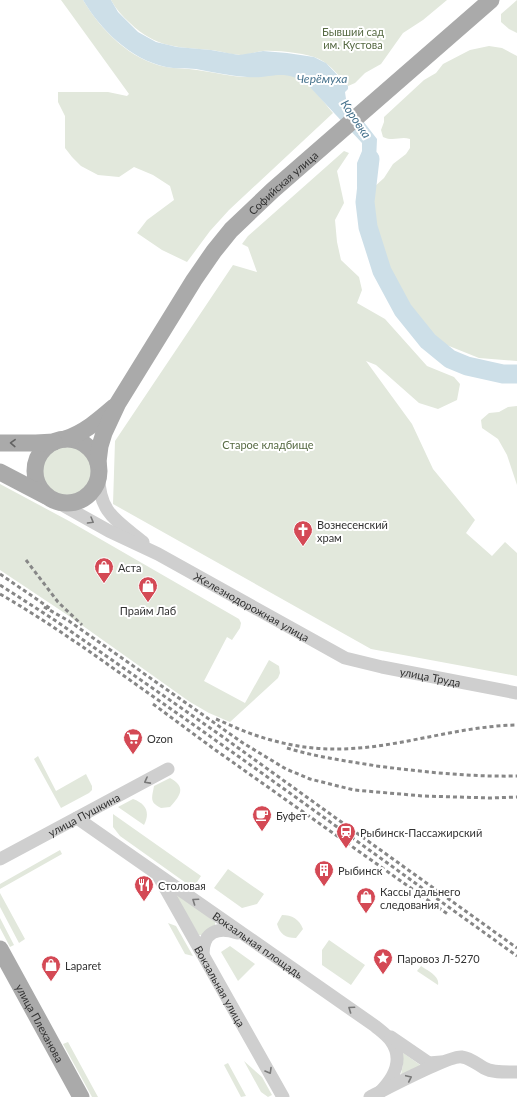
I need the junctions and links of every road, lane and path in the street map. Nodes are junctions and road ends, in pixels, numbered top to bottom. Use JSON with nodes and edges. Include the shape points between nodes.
{"nodes":[{"id":1,"x":491,"y":0,"type":"edge"},
{"id":2,"x":118,"y":403,"type":"junction"},
{"id":3,"x":59,"y":440,"type":"junction"},
{"id":4,"x":0,"y":443,"type":"edge"},
{"id":5,"x":99,"y":468,"type":"junction"},
{"id":6,"x":0,"y":472,"type":"edge"},
{"id":7,"x":52,"y":499,"type":"junction"},
{"id":8,"x":158,"y":554,"type":"junction"},
{"id":9,"x":344,"y":658,"type":"joint"},
{"id":10,"x":517,"y":693,"type":"edge"},
{"id":11,"x":168,"y":769,"type":"dead end"},
{"id":12,"x":77,"y":818,"type":"junction"},
{"id":13,"x":0,"y":859,"type":"edge"},
{"id":14,"x":157,"y":874,"type":"junction"},
{"id":15,"x":250,"y":939,"type":"junction"},
{"id":16,"x":0,"y":949,"type":"edge"},
{"id":17,"x":203,"y":954,"type":"junction"},
{"id":18,"x":376,"y":1026,"type":"junction"},
{"id":19,"x":444,"y":1062,"type":"junction"},
{"id":20,"x":517,"y":1072,"type":"edge"},
{"id":21,"x":375,"y":1094,"type":"edge"},
{"id":22,"x":81,"y":1097,"type":"edge"},
{"id":23,"x":283,"y":1097,"type":"edge"}],
"edges":[{"from":1,"to":2,"type":"main road","name":"Софийская улица","via":[[251,210],[222,241],[194,280]]},
{"from":2,"to":3,"type":"main road","name":"Софийская улица","via":[[83,432]]},
{"from":2,"to":5,"type":"main road","name":"Софийская улица","via":[[100,446]]},
{"from":3,"to":4,"type":"main road","one_way":true},
{"from":3,"to":5,"type":"main road","via":[[76,440],[86,445],[94,452]]},
{"from":3,"to":7,"type":"main road","via":[[46,446],[40,453],[36,465],[37,482],[41,490]]},
{"from":5,"to":7,"type":"main road","via":[[95,488],[85,498],[72,503]]},
{"from":5,"to":8,"type":"street","name":"Железнодорожная улица","via":[[99,491],[104,506],[119,523]]},
{"from":6,"to":7,"type":"main road","name":"Железнодорожная улица"},
{"from":7,"to":8,"type":"street","name":"Железнодорожная улица","one_way":true,"via":[[109,531]]},
{"from":8,"to":9,"type":"street","name":"Железнодорожная улица"},
{"from":9,"to":10,"type":"street","name":"улица Труда"},
{"from":11,"to":12,"type":"street","name":"улица Пушкина","one_way":true},
{"from":12,"to":13,"type":"street","name":"улица Пушкина"},
{"from":12,"to":14,"type":"street","name":"Вокзальная площадь"},
{"from":15,"to":14,"type":"street","name":"Вокзальная площадь","one_way":true},
{"from":14,"to":17,"type":"street","name":"Вокзальная улица"},
{"from":15,"to":17,"type":"street","via":[[228,930],[219,931],[210,934],[205,940]]},
{"from":18,"to":15,"type":"street","name":"Вокзальная площадь","one_way":true},
{"from":16,"to":22,"type":"main road","name":"улица Плеханова"},
{"from":17,"to":23,"type":"street","name":"Вокзальная улица","one_way":true},
{"from":18,"to":19,"type":"street","via":[[429,1063]]},
{"from":18,"to":21,"type":"street","name":"Вокзальная площадь","via":[[392,1043],[397,1065],[388,1084]]},
{"from":19,"to":20,"type":"street","via":[[461,1057],[492,1071]]},
{"from":21,"to":19,"type":"street","one_way":true}]}
